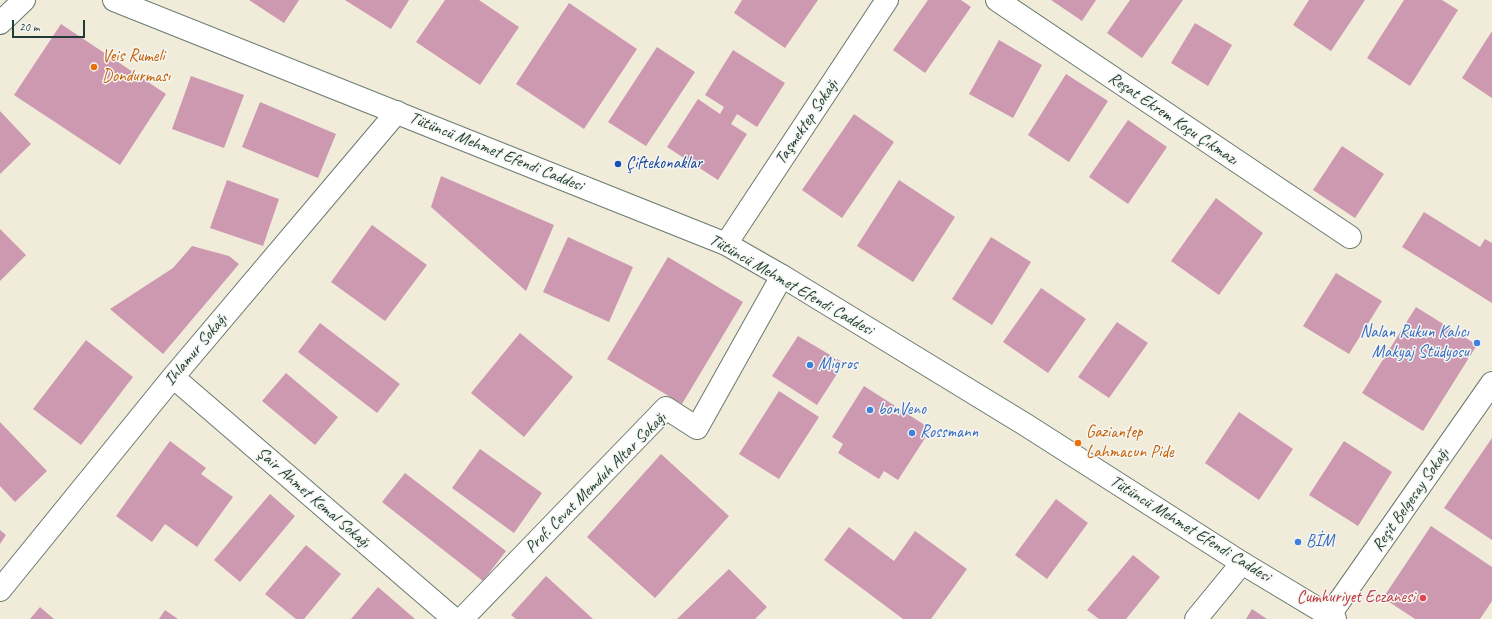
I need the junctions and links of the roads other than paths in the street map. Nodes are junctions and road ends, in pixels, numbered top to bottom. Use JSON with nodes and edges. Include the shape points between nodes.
{"nodes":[{"id":1,"x":24,"y":0,"type":"edge"},
{"id":2,"x":114,"y":0,"type":"edge"},
{"id":3,"x":887,"y":0,"type":"edge"},
{"id":4,"x":997,"y":0,"type":"edge"},
{"id":5,"x":0,"y":23,"type":"edge"},
{"id":6,"x":397,"y":112,"type":"junction"},
{"id":7,"x":1350,"y":237,"type":"dead end"},
{"id":8,"x":726,"y":244,"type":"junction"},
{"id":9,"x":782,"y":276,"type":"junction"},
{"id":10,"x":172,"y":377,"type":"junction"},
{"id":11,"x":1492,"y":384,"type":"edge"},
{"id":12,"x":1242,"y":563,"type":"junction"},
{"id":13,"x":0,"y":590,"type":"edge"},
{"id":14,"x":1332,"y":617,"type":"edge"},
{"id":15,"x":454,"y":619,"type":"edge"},
{"id":16,"x":462,"y":619,"type":"edge"},
{"id":17,"x":1196,"y":619,"type":"edge"}],
"edges":[{"from":1,"to":5,"type":"street"},
{"from":2,"to":6,"type":"street","name":"Tütüncü Mehmet Efendi Caddesi"},
{"from":3,"to":8,"type":"street","name":"Taşmektep Sokağı"},
{"from":4,"to":7,"type":"street","name":"Reşat Ekrem Koçu Çıkmazı"},
{"from":6,"to":8,"type":"street","name":"Tütüncü Mehmet Efendi Caddesi"},
{"from":6,"to":10,"type":"street","name":"Ihlamur Sokağı"},
{"from":8,"to":9,"type":"street","name":"Tütüncü Mehmet Efendi Caddesi"},
{"from":9,"to":12,"type":"street","name":"Tütüncü Mehmet Efendi Caddesi","via":[[1019,421]]},
{"from":9,"to":16,"type":"street","name":"Prof. Cevat Memduh Altar Sokağı","via":[[697,428],[666,408]]},
{"from":10,"to":13,"type":"street","name":"Ihlamur Sokağı"},
{"from":10,"to":15,"type":"street","name":"Şair Ahmet Kemal Sokağı"},
{"from":11,"to":14,"type":"street","name":"Reşit Belgesay Sokağı"},
{"from":12,"to":14,"type":"street","name":"Tütüncü Mehmet Efendi Caddesi"},
{"from":12,"to":17,"type":"street"}]}
